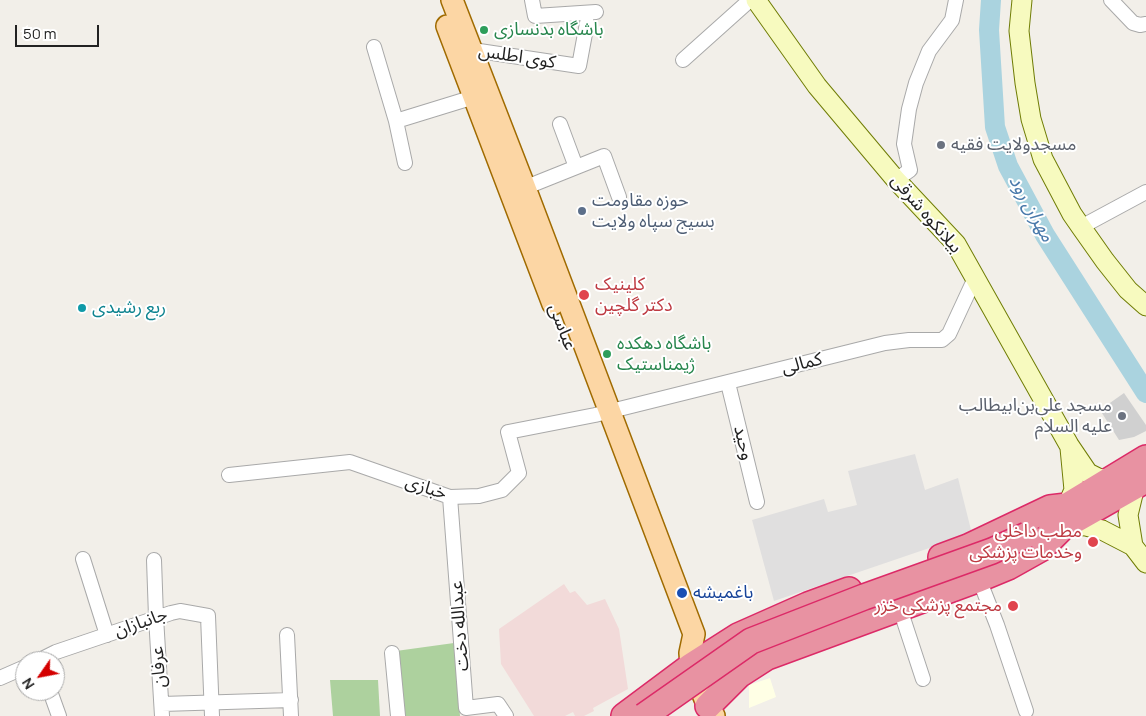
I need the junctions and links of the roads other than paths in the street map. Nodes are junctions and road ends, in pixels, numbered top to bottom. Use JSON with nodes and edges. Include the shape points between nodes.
{"nodes":[{"id":1,"x":437,"y":0,"type":"edge"},
{"id":2,"x":452,"y":0,"type":"edge"},
{"id":3,"x":532,"y":0,"type":"edge"},
{"id":4,"x":750,"y":0,"type":"edge"},
{"id":5,"x":756,"y":0,"type":"edge"},
{"id":6,"x":956,"y":0,"type":"edge"},
{"id":7,"x":1022,"y":0,"type":"edge"},
{"id":8,"x":1111,"y":0,"type":"edge"},
{"id":9,"x":596,"y":12,"type":"dead end"},
{"id":10,"x":587,"y":23,"type":"dead end"},
{"id":11,"x":1146,"y":24,"type":"edge"},
{"id":12,"x":374,"y":47,"type":"dead end"},
{"id":13,"x":464,"y":49,"type":"junction"},
{"id":14,"x":682,"y":60,"type":"dead end"},
{"id":15,"x":474,"y":97,"type":"junction"},
{"id":16,"x":396,"y":121,"type":"junction"},
{"id":17,"x":560,"y":124,"type":"dead end"},
{"id":18,"x":405,"y":163,"type":"dead end"},
{"id":19,"x":576,"y":167,"type":"junction"},
{"id":20,"x":896,"y":180,"type":"junction"},
{"id":21,"x":518,"y":191,"type":"junction"},
{"id":22,"x":1146,"y":192,"type":"edge"},
{"id":23,"x":619,"y":197,"type":"dead end"},
{"id":24,"x":1081,"y":227,"type":"junction"},
{"id":25,"x":976,"y":278,"type":"junction"},
{"id":26,"x":1146,"y":306,"type":"edge"},
{"id":27,"x":728,"y":383,"type":"junction"},
{"id":28,"x":602,"y":413,"type":"junction"},
{"id":29,"x":1069,"y":445,"type":"junction"},
{"id":30,"x":1146,"y":458,"type":"edge"},
{"id":31,"x":229,"y":475,"type":"dead end"},
{"id":32,"x":1112,"y":478,"type":"junction"},
{"id":33,"x":1141,"y":483,"type":"edge"},
{"id":34,"x":450,"y":497,"type":"junction"},
{"id":35,"x":757,"y":502,"type":"dead end"},
{"id":36,"x":1065,"y":520,"type":"junction"},
{"id":37,"x":1029,"y":540,"type":"junction"},
{"id":38,"x":1133,"y":546,"type":"junction"},
{"id":39,"x":83,"y":559,"type":"dead end"},
{"id":40,"x":154,"y":560,"type":"dead end"},
{"id":41,"x":1146,"y":563,"type":"edge"},
{"id":42,"x":979,"y":579,"type":"junction"},
{"id":43,"x":854,"y":588,"type":"junction"},
{"id":44,"x":900,"y":609,"type":"junction"},
{"id":45,"x":156,"y":617,"type":"junction"},
{"id":46,"x":865,"y":621,"type":"junction"},
{"id":47,"x":107,"y":635,"type":"junction"},
{"id":48,"x":287,"y":635,"type":"dead end"},
{"id":49,"x":59,"y":651,"type":"edge"},
{"id":50,"x":392,"y":654,"type":"dead end"},
{"id":51,"x":690,"y":660,"type":"junction"},
{"id":52,"x":15,"y":671,"type":"edge"},
{"id":53,"x":0,"y":678,"type":"edge"},
{"id":54,"x":923,"y":680,"type":"dead end"},
{"id":55,"x":291,"y":700,"type":"junction"},
{"id":56,"x":54,"y":701,"type":"edge"},
{"id":57,"x":211,"y":709,"type":"edge"},
{"id":58,"x":162,"y":710,"type":"edge"},
{"id":59,"x":1026,"y":711,"type":"dead end"},
{"id":60,"x":710,"y":713,"type":"edge"},
{"id":61,"x":639,"y":714,"type":"edge"},
{"id":62,"x":59,"y":716,"type":"edge"},
{"id":63,"x":291,"y":716,"type":"edge"},
{"id":64,"x":398,"y":716,"type":"edge"},
{"id":65,"x":506,"y":716,"type":"edge"},
{"id":66,"x":665,"y":716,"type":"edge"}],
"edges":[{"from":1,"to":13,"type":"main road","name":"عباسى"},
{"from":2,"to":13,"type":"main road","name":"عباسى"},
{"from":3,"to":9,"type":"street","via":[[535,16]]},
{"from":4,"to":14,"type":"street"},
{"from":5,"to":20,"type":"main road","name":"بیلانکوه شرقی","via":[[817,86]]},
{"from":6,"to":20,"type":"street","via":[[952,20],[929,51],[916,83],[904,144],[910,170]]},
{"from":7,"to":24,"type":"main road","via":[[1018,31],[1032,119],[1043,159]]},
{"from":8,"to":11,"type":"street","via":[[1133,23]]},
{"from":10,"to":13,"type":"street","name":"کوی اطلس","via":[[579,66]]},
{"from":12,"to":16,"type":"street"},
{"from":13,"to":15,"type":"main road","name":"عباسى"},
{"from":13,"to":21,"type":"main road","name":"عباسى"},
{"from":15,"to":16,"type":"street"},
{"from":15,"to":21,"type":"main road","name":"عباسى"},
{"from":16,"to":18,"type":"street"},
{"from":17,"to":19,"type":"street"},
{"from":19,"to":21,"type":"street"},
{"from":19,"to":23,"type":"street","via":[[604,156]]},
{"from":20,"to":25,"type":"main road","name":"بیلانکوه شرقی","via":[[956,244]]},
{"from":21,"to":28,"type":"main road","name":"عباسى"},
{"from":22,"to":24,"type":"street"},
{"from":24,"to":26,"type":"main road","via":[[1128,290]]},
{"from":25,"to":27,"type":"street","name":"کمالی","via":[[949,334],[942,340],[885,343]]},
{"from":25,"to":29,"type":"main road","name":"بیلانکوه شرقی"},
{"from":27,"to":28,"type":"street","name":"کمالی"},
{"from":27,"to":35,"type":"street","name":"وحید"},
{"from":28,"to":34,"type":"street","name":"خبازی","via":[[508,432],[519,473],[502,490],[479,496]]},
{"from":28,"to":51,"type":"main road","name":"عباسى","via":[[694,634]]},
{"from":29,"to":32,"type":"main road","name":"بیلانکوه شرقی","via":[[1088,473],[1100,479]]},
{"from":29,"to":36,"type":"main road","name":"بیلانکوه شرقی","via":[[1074,490]]},
{"from":30,"to":32,"type":"highway"},
{"from":31,"to":34,"type":"street","name":"خبازی","via":[[350,462]]},
{"from":32,"to":36,"type":"highway"},
{"from":33,"to":36,"type":"highway"},
{"from":33,"to":38,"type":"main road","via":[[1128,515]]},
{"from":34,"to":65,"type":"street","name":"عبدالله دخت","via":[[466,708],[498,704]]},
{"from":36,"to":37,"type":"highway"},
{"from":36,"to":38,"type":"main road","via":[[1102,530]]},
{"from":36,"to":42,"type":"highway","via":[[1042,548]]},
{"from":36,"to":43,"type":"highway","via":[[1050,508],[968,547]]},
{"from":37,"to":61,"type":"highway","bridge":true,"via":[[864,597],[751,641]]},
{"from":37,"to":66,"type":"highway","via":[[988,564],[762,648],[717,676]]},
{"from":38,"to":41,"type":"main road"},
{"from":39,"to":47,"type":"street"},
{"from":40,"to":45,"type":"street","name":"عرفان"},
{"from":42,"to":44,"type":"highway"},
{"from":42,"to":59,"type":"street"},
{"from":43,"to":46,"type":"highway","via":[[848,597],[847,609]]},
{"from":43,"to":51,"type":"highway","via":[[808,605]]},
{"from":44,"to":46,"type":"highway"},
{"from":44,"to":54,"type":"street"},
{"from":45,"to":47,"type":"street","name":"جانبازان"},
{"from":45,"to":57,"type":"street","name":"جانبازان","via":[[180,611],[208,616]]},
{"from":45,"to":58,"type":"street","name":"عرفان"},
{"from":46,"to":60,"type":"highway","via":[[767,658],[739,675]]},
{"from":47,"to":49,"type":"street","name":"جانبازان"},
{"from":48,"to":55,"type":"street"},
{"from":50,"to":64,"type":"street"},
{"from":51,"to":60,"type":"main road","name":"عباسى"},
{"from":51,"to":61,"type":"highway"},
{"from":52,"to":53,"type":"street"},
{"from":55,"to":57,"type":"street"},
{"from":55,"to":63,"type":"street"},
{"from":56,"to":62,"type":"street"},
{"from":57,"to":58,"type":"street"}]}
